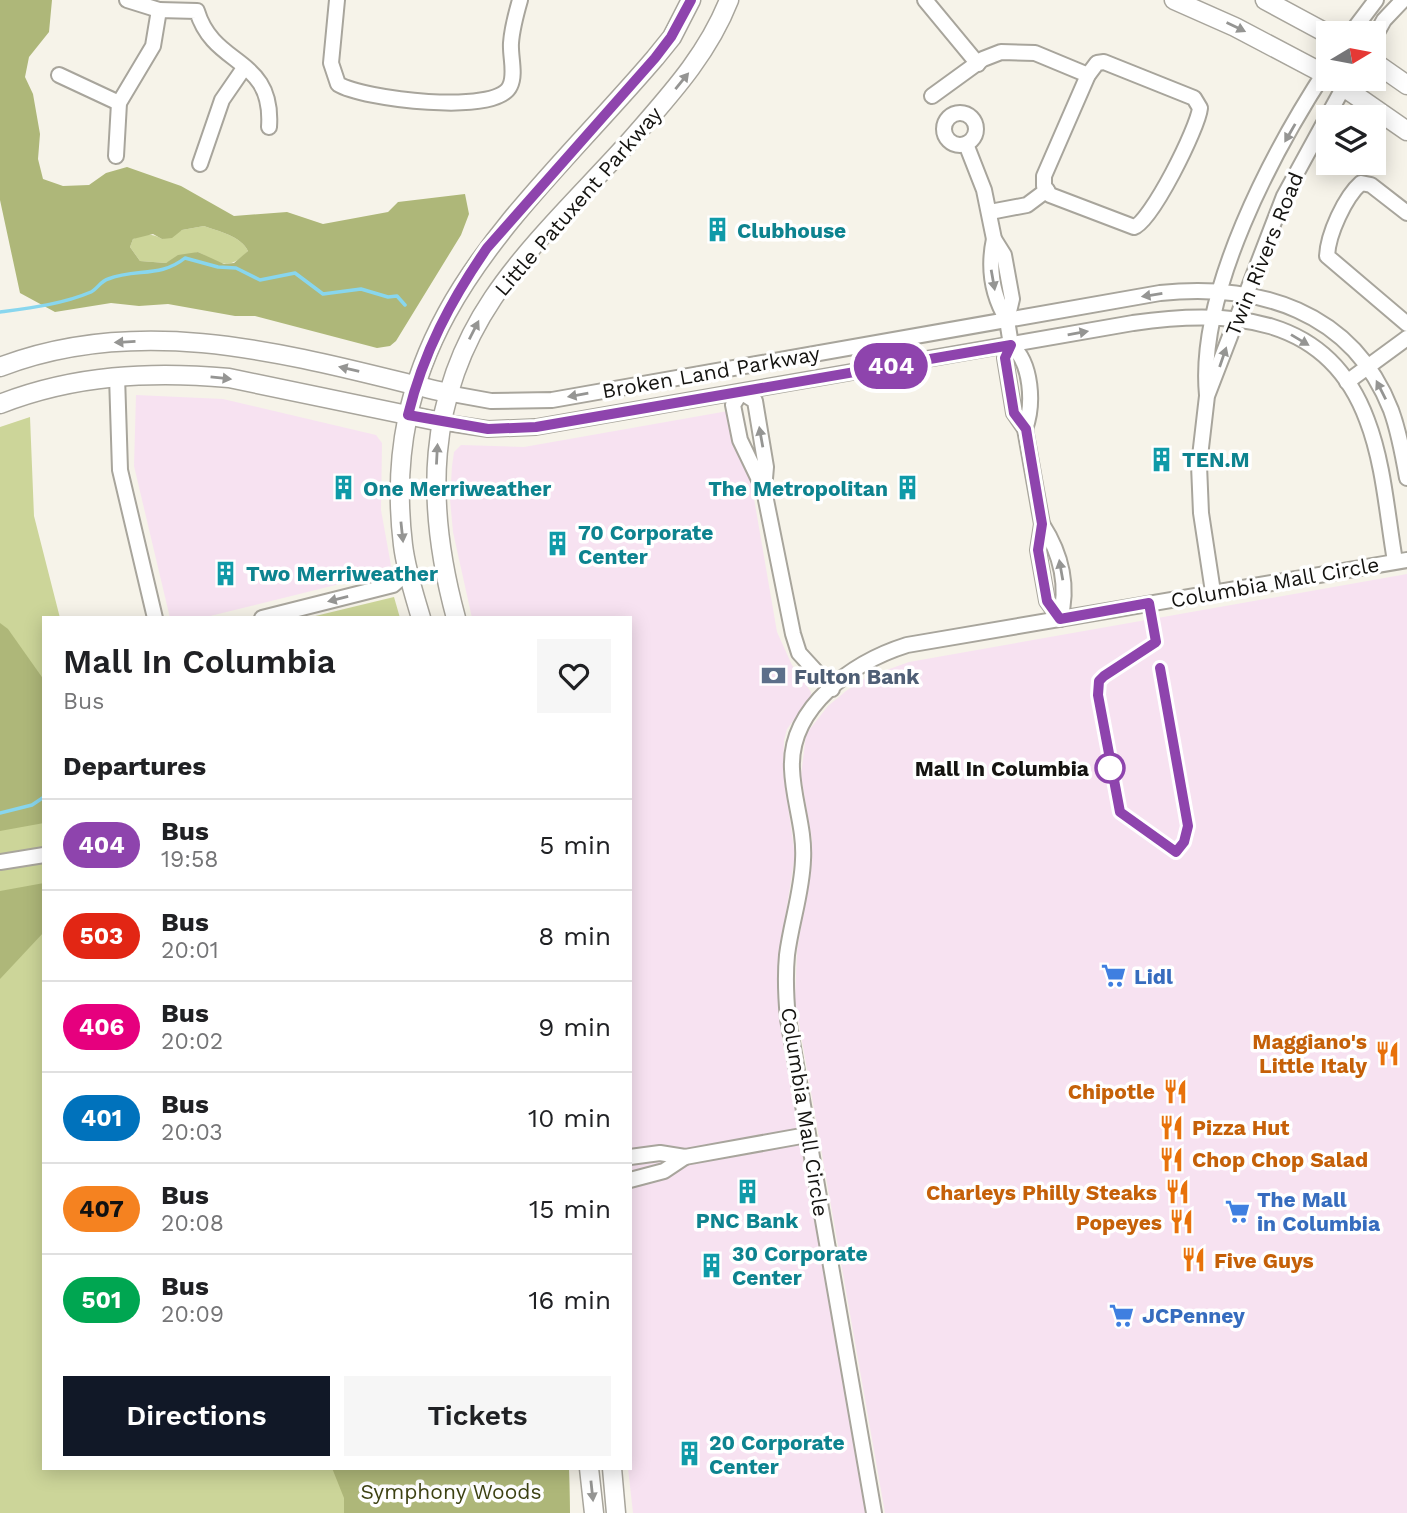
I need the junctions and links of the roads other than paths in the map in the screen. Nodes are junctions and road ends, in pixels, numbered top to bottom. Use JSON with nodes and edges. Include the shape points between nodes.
{"nodes":[{"id":1,"x":127,"y":0,"type":"edge"},
{"id":2,"x":337,"y":0,"type":"edge"},
{"id":3,"x":520,"y":0,"type":"edge"},
{"id":4,"x":691,"y":0,"type":"edge"},
{"id":5,"x":729,"y":0,"type":"edge"},
{"id":6,"x":739,"y":0,"type":"edge"},
{"id":7,"x":925,"y":0,"type":"edge"},
{"id":8,"x":1174,"y":0,"type":"edge"},
{"id":9,"x":1265,"y":0,"type":"edge"},
{"id":10,"x":1376,"y":0,"type":"edge"},
{"id":11,"x":1404,"y":0,"type":"edge"},
{"id":12,"x":197,"y":5,"type":"edge"},
{"id":13,"x":159,"y":10,"type":"junction"},
{"id":14,"x":1360,"y":21,"type":"edge"},
{"id":15,"x":1383,"y":21,"type":"edge"},
{"id":16,"x":1316,"y":28,"type":"edge"},
{"id":17,"x":702,"y":55,"type":"junction"},
{"id":18,"x":978,"y":64,"type":"junction"},
{"id":19,"x":244,"y":68,"type":"junction"},
{"id":20,"x":1316,"y":68,"type":"edge"},
{"id":21,"x":1386,"y":70,"type":"edge"},
{"id":22,"x":59,"y":75,"type":"dead end"},
{"id":23,"x":1088,"y":75,"type":"junction"},
{"id":24,"x":1407,"y":85,"type":"edge"},
{"id":25,"x":1325,"y":91,"type":"edge"},
{"id":26,"x":1328,"y":91,"type":"edge"},
{"id":27,"x":1353,"y":91,"type":"edge"},
{"id":28,"x":932,"y":96,"type":"dead end"},
{"id":29,"x":120,"y":103,"type":"junction"},
{"id":30,"x":269,"y":127,"type":"dead end"},
{"id":31,"x":1407,"y":131,"type":"edge"},
{"id":32,"x":966,"y":144,"type":"dead end"},
{"id":33,"x":116,"y":156,"type":"dead end"},
{"id":34,"x":200,"y":164,"type":"dead end"},
{"id":35,"x":1045,"y":188,"type":"junction"},
{"id":36,"x":989,"y":211,"type":"junction"},
{"id":37,"x":1407,"y":213,"type":"edge"},
{"id":38,"x":1220,"y":291,"type":"junction"},
{"id":39,"x":1245,"y":293,"type":"junction"},
{"id":40,"x":1212,"y":315,"type":"junction"},
{"id":41,"x":1237,"y":317,"type":"junction"},
{"id":42,"x":1007,"y":320,"type":"junction"},
{"id":43,"x":1407,"y":324,"type":"edge"},
{"id":44,"x":1407,"y":338,"type":"edge"},
{"id":45,"x":1011,"y":345,"type":"junction"},
{"id":46,"x":0,"y":367,"type":"edge"},
{"id":47,"x":1368,"y":367,"type":"junction"},
{"id":48,"x":117,"y":376,"type":"junction"},
{"id":49,"x":1347,"y":382,"type":"junction"},
{"id":50,"x":416,"y":385,"type":"junction"},
{"id":51,"x":741,"y":392,"type":"junction"},
{"id":52,"x":447,"y":393,"type":"junction"},
{"id":53,"x":1207,"y":396,"type":"junction"},
{"id":54,"x":0,"y":404,"type":"edge"},
{"id":55,"x":408,"y":415,"type":"junction"},
{"id":56,"x":441,"y":422,"type":"junction"},
{"id":57,"x":1407,"y":478,"type":"edge"},
{"id":58,"x":764,"y":490,"type":"junction"},
{"id":59,"x":1401,"y":560,"type":"edge"},
{"id":60,"x":408,"y":572,"type":"junction"},
{"id":61,"x":1213,"y":592,"type":"junction"},
{"id":62,"x":155,"y":616,"type":"edge"},
{"id":63,"x":270,"y":616,"type":"edge"},
{"id":64,"x":420,"y":616,"type":"edge"},
{"id":65,"x":456,"y":616,"type":"edge"},
{"id":66,"x":1060,"y":619,"type":"junction"},
{"id":67,"x":832,"y":689,"type":"junction"},
{"id":68,"x":42,"y":855,"type":"edge"},
{"id":69,"x":2,"y":862,"type":"edge"},
{"id":70,"x":807,"y":1135,"type":"junction"},
{"id":71,"x":632,"y":1157,"type":"edge"},
{"id":72,"x":685,"y":1157,"type":"junction"},
{"id":73,"x":632,"y":1179,"type":"edge"},
{"id":74,"x":589,"y":1470,"type":"edge"},
{"id":75,"x":612,"y":1470,"type":"edge"},
{"id":76,"x":594,"y":1513,"type":"edge"},
{"id":77,"x":616,"y":1513,"type":"edge"},
{"id":78,"x":874,"y":1513,"type":"edge"}],
"edges":[{"from":1,"to":13,"type":"street"},
{"from":2,"to":3,"type":"street","via":[[331,63],[338,84],[352,91],[427,104],[506,92],[512,82],[511,44]]},
{"from":4,"to":50,"type":"main road","name":"Little Patuxent Parkway","via":[[655,58],[487,248],[445,313]]},
{"from":5,"to":17,"type":"main road","name":"Little Patuxent Parkway"},
{"from":6,"to":17,"type":"main road"},
{"from":7,"to":18,"type":"street"},
{"from":8,"to":20,"type":"main road","one_way":true},
{"from":9,"to":16,"type":"main road"},
{"from":10,"to":14,"type":"street"},
{"from":11,"to":15,"type":"street"},
{"from":12,"to":13,"type":"street"},
{"from":12,"to":19,"type":"street","via":[[210,39]]},
{"from":13,"to":29,"type":"street","via":[[153,46]]},
{"from":52,"to":17,"type":"main road","name":"Little Patuxent Parkway","one_way":true,"via":[[475,327],[495,295]]},
{"from":18,"to":23,"type":"street","via":[[1001,52],[1023,51]]},
{"from":18,"to":28,"type":"street"},
{"from":19,"to":30,"type":"street","via":[[266,88]]},
{"from":19,"to":34,"type":"street","via":[[222,100]]},
{"from":21,"to":24,"type":"main road"},
{"from":22,"to":29,"type":"street"},
{"from":23,"to":35,"type":"street","via":[[1044,176]]},
{"from":23,"to":35,"type":"street","via":[[1097,63],[1114,64],[1194,97],[1199,114],[1175,166],[1139,225],[1128,227],[1050,195]]},
{"from":25,"to":38,"type":"street","name":"Twin Rivers Road","one_way":true,"via":[[1262,185]]},
{"from":26,"to":39,"type":"street","name":"Twin Rivers Road"},
{"from":27,"to":31,"type":"main road"},
{"from":29,"to":33,"type":"street"},
{"from":32,"to":36,"type":"street"},
{"from":35,"to":36,"type":"street"},
{"from":35,"to":36,"type":"street","via":[[1025,211]]},
{"from":36,"to":42,"type":"street","via":[[994,239],[989,260],[997,303]]},
{"from":37,"to":43,"type":"street","via":[[1362,183],[1353,191],[1327,245],[1327,256]]},
{"from":38,"to":39,"type":"street","name":"Broken Land Parkway"},
{"from":38,"to":40,"type":"street","name":"Twin Rivers Road"},
{"from":38,"to":42,"type":"street","name":"Broken Land Parkway","one_way":true,"via":[[1160,293]]},
{"from":39,"to":41,"type":"street","name":"Twin Rivers Road"},
{"from":39,"to":47,"type":"street","name":"Broken Land Parkway","via":[[1314,318]]},
{"from":40,"to":41,"type":"street","name":"Broken Land Parkway"},
{"from":45,"to":40,"type":"street","name":"Broken Land Parkway","one_way":true,"via":[[1152,320]]},
{"from":40,"to":53,"type":"street","name":"Twin Rivers Road","via":[[1205,371]]},
{"from":41,"to":49,"type":"street","name":"Broken Land Parkway","one_way":true,"via":[[1302,340]]},
{"from":53,"to":41,"type":"street","name":"Twin Rivers Road","one_way":true},
{"from":42,"to":45,"type":"street"},
{"from":42,"to":52,"type":"street","name":"Broken Land Parkway","one_way":true,"via":[[552,400],[491,401]]},
{"from":44,"to":47,"type":"street"},
{"from":45,"to":51,"type":"street","name":"Broken Land Parkway"},
{"from":45,"to":66,"type":"street","via":[[1023,355],[1032,410],[1026,429],[1042,524],[1056,547],[1066,598]]},
{"from":50,"to":46,"type":"main road","name":"Broken Land Parkway","one_way":true,"via":[[275,353],[196,341],[92,345]]},
{"from":47,"to":49,"type":"street"},
{"from":57,"to":47,"type":"street","name":"Broken Land Parkway","one_way":true,"via":[[1391,410]]},
{"from":48,"to":54,"type":"main road","name":"Broken Land Parkway","via":[[49,388]]},
{"from":48,"to":55,"type":"main road","name":"Broken Land Parkway","one_way":true,"via":[[229,378]]},
{"from":48,"to":62,"type":"street","via":[[120,470]]},
{"from":49,"to":59,"type":"street","name":"Broken Land Parkway","via":[[1374,441]]},
{"from":50,"to":52,"type":"main road","name":"Broken Land Parkway"},
{"from":50,"to":55,"type":"main road","name":"Little Patuxent Parkway"},
{"from":51,"to":56,"type":"street","name":"Broken Land Parkway","via":[[536,427],[488,429]]},
{"from":51,"to":58,"type":"street","via":[[733,405],[740,440]]},
{"from":58,"to":51,"type":"street","one_way":true,"via":[[766,467],[755,401]]},
{"from":52,"to":56,"type":"main road","name":"Little Patuxent Parkway"},
{"from":53,"to":61,"type":"street","name":"Twin Rivers Road","via":[[1199,465]]},
{"from":55,"to":56,"type":"main road","name":"Broken Land Parkway"},
{"from":55,"to":60,"type":"main road","name":"Little Patuxent Parkway","one_way":true,"via":[[399,476]]},
{"from":65,"to":56,"type":"main road","name":"Little Patuxent Parkway","one_way":true,"via":[[439,549],[436,510]]},
{"from":58,"to":67,"type":"street","via":[[799,653]]},
{"from":59,"to":61,"type":"street","name":"Columbia Mall Circle"},
{"from":60,"to":63,"type":"street","one_way":true,"via":[[393,585]]},
{"from":60,"to":64,"type":"main road","name":"Little Patuxent Parkway"},
{"from":61,"to":66,"type":"street","name":"Columbia Mall Circle"},
{"from":66,"to":67,"type":"street","name":"Columbia Mall Circle","via":[[907,645],[863,662]]},
{"from":67,"to":70,"type":"street","name":"Columbia Mall Circle","via":[[806,716],[792,746],[804,844],[786,987]]},
{"from":68,"to":69,"type":"street"},
{"from":70,"to":72,"type":"street"},
{"from":70,"to":78,"type":"street","name":"Columbia Mall Circle"},
{"from":71,"to":72,"type":"street","via":[[660,1153]]},
{"from":72,"to":73,"type":"street","via":[[664,1171]]},
{"from":74,"to":76,"type":"main road","one_way":true},
{"from":75,"to":77,"type":"main road"}]}
